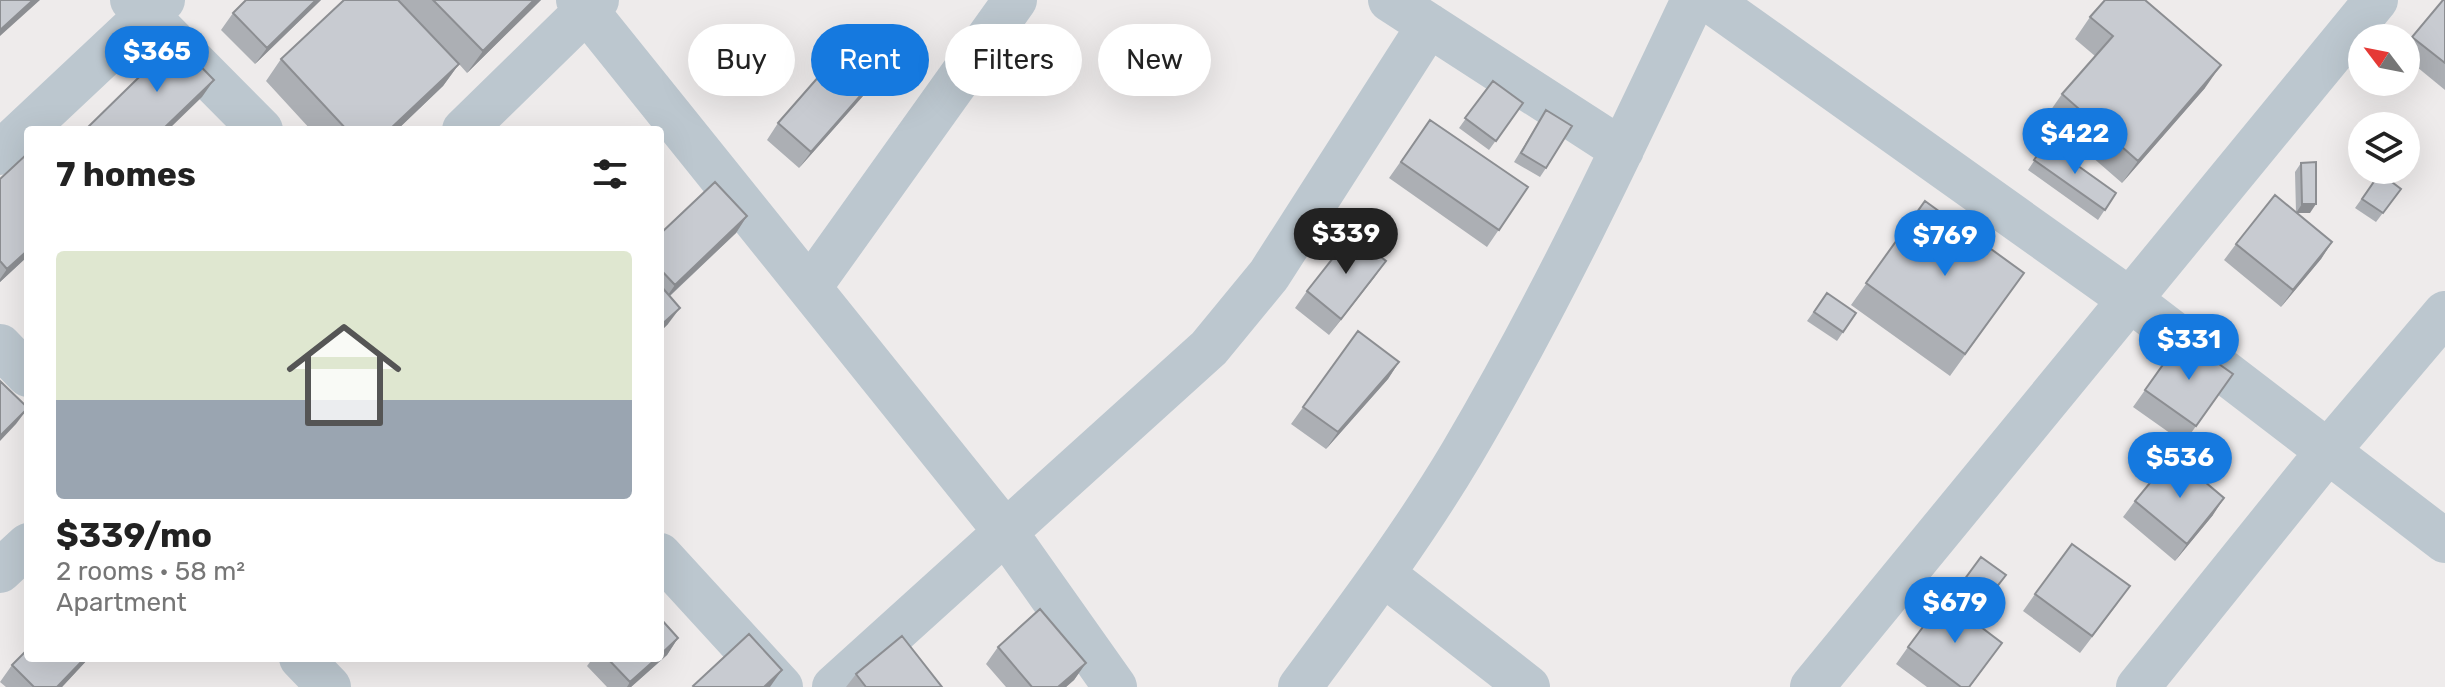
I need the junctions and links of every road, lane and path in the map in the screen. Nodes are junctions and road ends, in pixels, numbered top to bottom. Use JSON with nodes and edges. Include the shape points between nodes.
{"nodes":[{"id":1,"x":1693,"y":0,"type":"edge"},
{"id":2,"x":1709,"y":0,"type":"edge"},
{"id":3,"x":2376,"y":0,"type":"edge"},
{"id":4,"x":587,"y":4,"type":"edge"},
{"id":5,"x":147,"y":5,"type":"edge"},
{"id":6,"x":1000,"y":6,"type":"edge"},
{"id":7,"x":1410,"y":9,"type":"edge"},
{"id":8,"x":27,"y":126,"type":"edge"},
{"id":9,"x":257,"y":126,"type":"edge"},
{"id":10,"x":468,"y":126,"type":"edge"},
{"id":11,"x":24,"y":129,"type":"edge"},
{"id":12,"x":1622,"y":150,"type":"junction"},
{"id":13,"x":0,"y":153,"type":"edge"},
{"id":14,"x":810,"y":287,"type":"junction"},
{"id":15,"x":2129,"y":299,"type":"junction"},
{"id":16,"x":2445,"y":313,"type":"edge"},
{"id":17,"x":0,"y":346,"type":"edge"},
{"id":18,"x":24,"y":371,"type":"edge"},
{"id":19,"x":2328,"y":451,"type":"junction"},
{"id":20,"x":1004,"y":530,"type":"junction"},
{"id":21,"x":2445,"y":541,"type":"edge"},
{"id":22,"x":24,"y":549,"type":"edge"},
{"id":23,"x":664,"y":559,"type":"edge"},
{"id":24,"x":0,"y":571,"type":"edge"},
{"id":25,"x":1383,"y":574,"type":"junction"},
{"id":26,"x":305,"y":662,"type":"edge"},
{"id":27,"x":329,"y":687,"type":"edge"},
{"id":28,"x":781,"y":687,"type":"edge"},
{"id":29,"x":834,"y":687,"type":"edge"},
{"id":30,"x":1115,"y":687,"type":"edge"},
{"id":31,"x":1300,"y":687,"type":"edge"},
{"id":32,"x":1528,"y":687,"type":"edge"},
{"id":33,"x":1812,"y":687,"type":"edge"},
{"id":34,"x":2138,"y":687,"type":"edge"}],
"edges":[{"from":1,"to":12,"type":"street"},
{"from":2,"to":15,"type":"street"},
{"from":3,"to":15,"type":"street"},
{"from":4,"to":10,"type":"street"},
{"from":4,"to":14,"type":"street"},
{"from":5,"to":8,"type":"street"},
{"from":5,"to":9,"type":"street"},
{"from":6,"to":14,"type":"street"},
{"from":7,"to":12,"type":"street"},
{"from":7,"to":20,"type":"street","via":[[1269,275],[1198,359]]},
{"from":11,"to":13,"type":"street"},
{"from":12,"to":25,"type":"street","via":[[1461,454]]},
{"from":14,"to":20,"type":"street"},
{"from":15,"to":19,"type":"street"},
{"from":15,"to":33,"type":"street"},
{"from":16,"to":19,"type":"street"},
{"from":17,"to":18,"type":"street"},
{"from":19,"to":21,"type":"street"},
{"from":19,"to":34,"type":"street"},
{"from":20,"to":29,"type":"street"},
{"from":20,"to":30,"type":"street"},
{"from":22,"to":24,"type":"street"},
{"from":23,"to":28,"type":"street"},
{"from":25,"to":31,"type":"street"},
{"from":25,"to":32,"type":"street"},
{"from":26,"to":27,"type":"street"}]}
